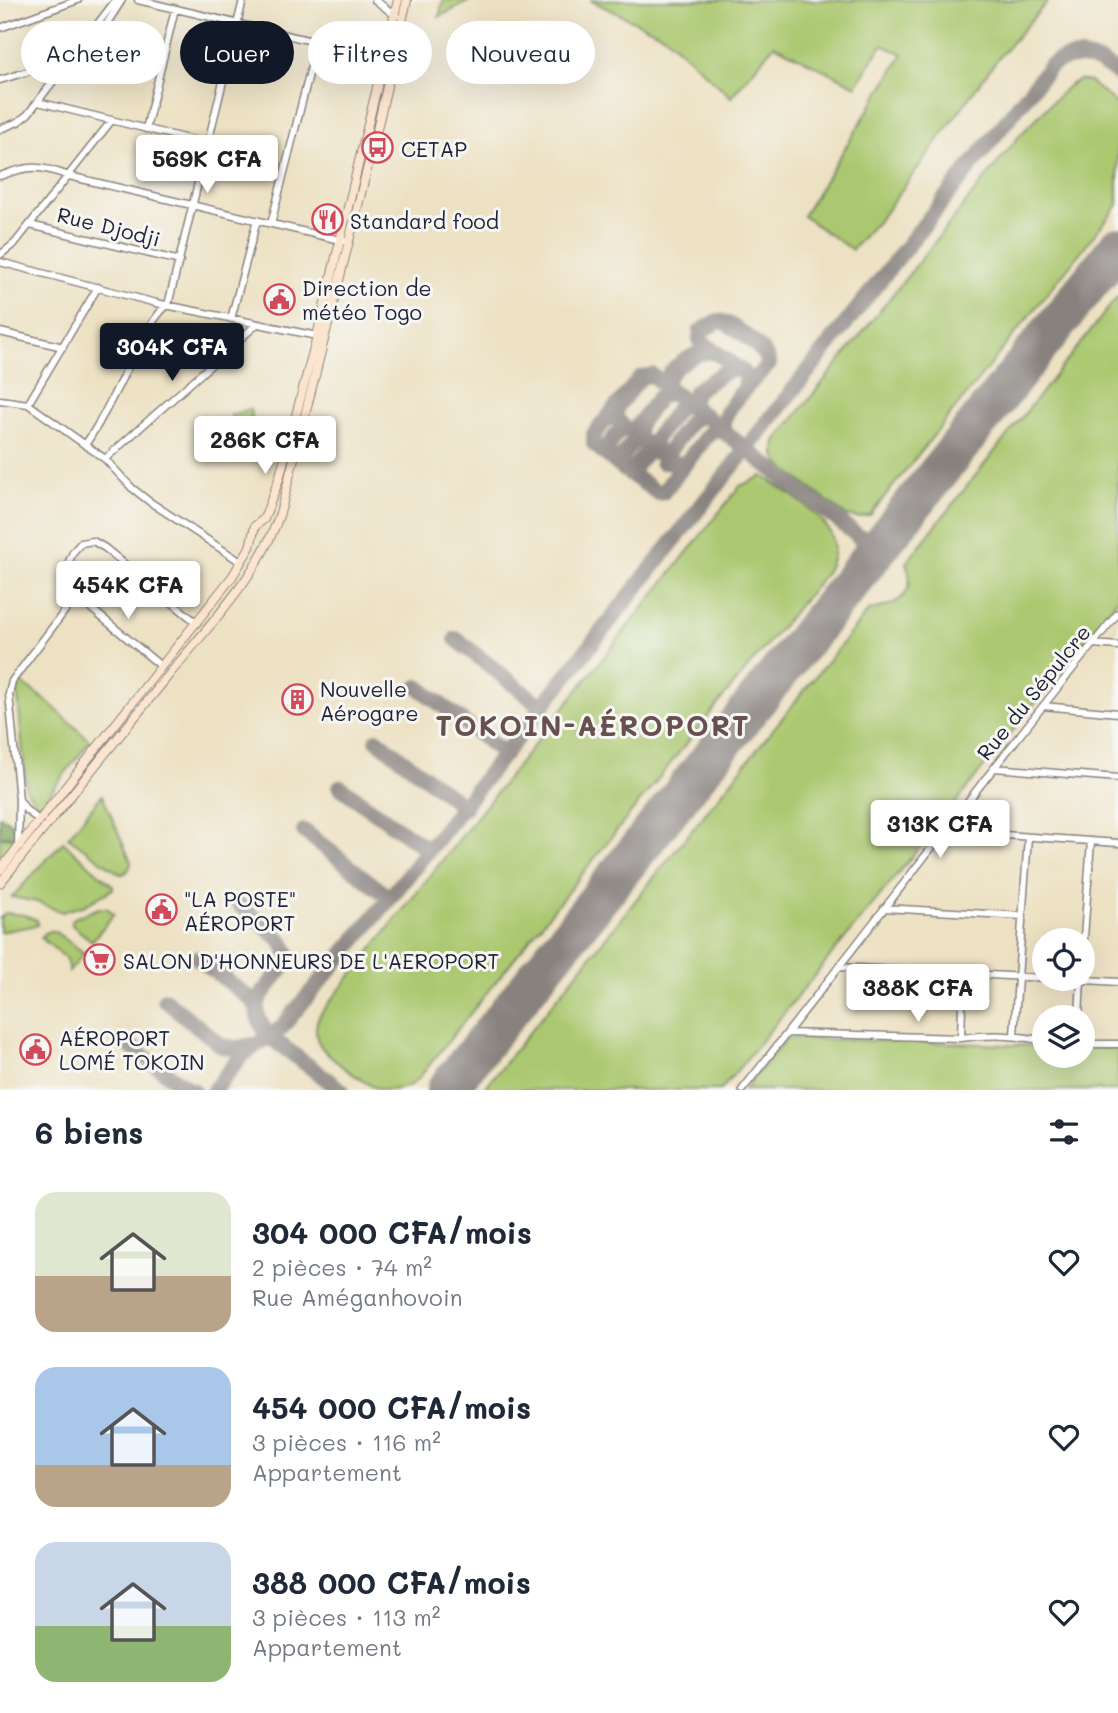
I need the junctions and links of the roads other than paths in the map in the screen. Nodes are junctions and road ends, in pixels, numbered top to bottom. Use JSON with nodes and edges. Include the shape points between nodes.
{"nodes":[{"id":1,"x":78,"y":0,"type":"edge"},
{"id":2,"x":116,"y":0,"type":"edge"},
{"id":3,"x":122,"y":0,"type":"edge"},
{"id":4,"x":138,"y":0,"type":"edge"},
{"id":5,"x":243,"y":0,"type":"edge"},
{"id":6,"x":375,"y":0,"type":"edge"},
{"id":7,"x":398,"y":0,"type":"edge"},
{"id":8,"x":407,"y":0,"type":"edge"},
{"id":9,"x":65,"y":2,"type":"edge"},
{"id":10,"x":175,"y":9,"type":"junction"},
{"id":11,"x":398,"y":17,"type":"junction"},
{"id":12,"x":100,"y":21,"type":"edge"},
{"id":13,"x":108,"y":21,"type":"edge"},
{"id":14,"x":225,"y":21,"type":"edge"},
{"id":15,"x":238,"y":21,"type":"edge"},
{"id":16,"x":397,"y":21,"type":"edge"},
{"id":17,"x":0,"y":28,"type":"edge"},
{"id":18,"x":166,"y":46,"type":"edge"},
{"id":19,"x":21,"y":73,"type":"edge"},
{"id":20,"x":308,"y":78,"type":"edge"},
{"id":21,"x":0,"y":80,"type":"edge"},
{"id":22,"x":52,"y":84,"type":"edge"},
{"id":23,"x":157,"y":84,"type":"edge"},
{"id":24,"x":222,"y":84,"type":"edge"},
{"id":25,"x":377,"y":84,"type":"edge"},
{"id":26,"x":374,"y":96,"type":"junction"},
{"id":27,"x":384,"y":99,"type":"junction"},
{"id":28,"x":38,"y":102,"type":"junction"},
{"id":29,"x":112,"y":120,"type":"junction"},
{"id":30,"x":0,"y":129,"type":"edge"},
{"id":31,"x":146,"y":129,"type":"junction"},
{"id":32,"x":208,"y":144,"type":"junction"},
{"id":33,"x":0,"y":176,"type":"edge"},
{"id":34,"x":68,"y":176,"type":"junction"},
{"id":35,"x":193,"y":206,"type":"junction"},
{"id":36,"x":257,"y":220,"type":"junction"},
{"id":37,"x":271,"y":224,"type":"junction"},
{"id":38,"x":30,"y":225,"type":"junction"},
{"id":39,"x":339,"y":240,"type":"junction"},
{"id":40,"x":349,"y":242,"type":"junction"},
{"id":41,"x":0,"y":255,"type":"edge"},
{"id":42,"x":180,"y":261,"type":"junction"},
{"id":43,"x":0,"y":262,"type":"edge"},
{"id":44,"x":97,"y":287,"type":"junction"},
{"id":45,"x":168,"y":305,"type":"junction"},
{"id":46,"x":231,"y":319,"type":"junction"},
{"id":47,"x":256,"y":325,"type":"junction"},
{"id":48,"x":0,"y":332,"type":"edge"},
{"id":49,"x":317,"y":336,"type":"junction"},
{"id":50,"x":63,"y":347,"type":"junction"},
{"id":51,"x":0,"y":400,"type":"edge"},
{"id":52,"x":28,"y":404,"type":"junction"},
{"id":53,"x":85,"y":445,"type":"junction"},
{"id":54,"x":105,"y":459,"type":"junction"},
{"id":55,"x":241,"y":562,"type":"junction"},
{"id":56,"x":76,"y":596,"type":"junction"},
{"id":57,"x":1118,"y":614,"type":"edge"},
{"id":58,"x":197,"y":623,"type":"junction"},
{"id":59,"x":1093,"y":644,"type":"junction"},
{"id":60,"x":1118,"y":646,"type":"edge"},
{"id":61,"x":162,"y":667,"type":"junction"},
{"id":62,"x":1043,"y":706,"type":"junction"},
{"id":63,"x":1118,"y":713,"type":"edge"},
{"id":64,"x":994,"y":768,"type":"junction"},
{"id":65,"x":1118,"y":778,"type":"edge"},
{"id":66,"x":19,"y":800,"type":"junction"},
{"id":67,"x":40,"y":821,"type":"junction"},
{"id":68,"x":947,"y":831,"type":"junction"},
{"id":69,"x":1028,"y":837,"type":"junction"},
{"id":70,"x":1091,"y":841,"type":"junction"},
{"id":71,"x":1118,"y":843,"type":"edge"},
{"id":72,"x":18,"y":847,"type":"junction"},
{"id":73,"x":0,"y":870,"type":"edge"},
{"id":74,"x":0,"y":883,"type":"edge"},
{"id":75,"x":884,"y":908,"type":"junction"},
{"id":76,"x":1023,"y":916,"type":"junction"},
{"id":77,"x":1085,"y":928,"type":"edge"},
{"id":78,"x":839,"y":967,"type":"junction"},
{"id":79,"x":963,"y":974,"type":"junction"},
{"id":80,"x":1018,"y":976,"type":"junction"},
{"id":81,"x":1032,"y":977,"type":"edge"},
{"id":82,"x":1095,"y":980,"type":"edge"},
{"id":83,"x":1118,"y":982,"type":"edge"},
{"id":84,"x":787,"y":1034,"type":"junction"},
{"id":85,"x":1014,"y":1035,"type":"junction"},
{"id":86,"x":961,"y":1038,"type":"junction"},
{"id":87,"x":1032,"y":1038,"type":"edge"},
{"id":88,"x":1095,"y":1044,"type":"edge"},
{"id":89,"x":1118,"y":1044,"type":"edge"},
{"id":90,"x":742,"y":1090,"type":"edge"}],
"edges":[{"from":1,"to":9,"type":"street"},
{"from":2,"to":12,"type":"street"},
{"from":3,"to":13,"type":"street"},
{"from":4,"to":10,"type":"street"},
{"from":5,"to":15,"type":"street"},
{"from":6,"to":11,"type":"street"},
{"from":7,"to":11,"type":"main road"},
{"from":8,"to":11,"type":"main road"},
{"from":9,"to":17,"type":"street"},
{"from":10,"to":14,"type":"street"},
{"from":10,"to":18,"type":"street"},
{"from":11,"to":16,"type":"main road"},
{"from":11,"to":27,"type":"main road"},
{"from":19,"to":21,"type":"street"},
{"from":20,"to":37,"type":"street"},
{"from":22,"to":28,"type":"street"},
{"from":23,"to":31,"type":"street"},
{"from":24,"to":32,"type":"street"},
{"from":25,"to":26,"type":"main road"},
{"from":26,"to":27,"type":"main road"},
{"from":26,"to":39,"type":"main road"},
{"from":27,"to":40,"type":"main road"},
{"from":28,"to":29,"type":"street"},
{"from":28,"to":30,"type":"street","via":[[18,122]]},
{"from":29,"to":31,"type":"street"},
{"from":29,"to":34,"type":"street"},
{"from":31,"to":32,"type":"street"},
{"from":32,"to":35,"type":"street"},
{"from":33,"to":34,"type":"street","via":[[41,166]]},
{"from":34,"to":35,"type":"street"},
{"from":34,"to":38,"type":"street"},
{"from":35,"to":36,"type":"street"},
{"from":35,"to":42,"type":"street"},
{"from":36,"to":37,"type":"street"},
{"from":36,"to":46,"type":"street"},
{"from":37,"to":39,"type":"street"},
{"from":38,"to":41,"type":"street"},
{"from":38,"to":42,"type":"street","name":"Rue Djodji"},
{"from":39,"to":40,"type":"street"},
{"from":39,"to":49,"type":"main road"},
{"from":40,"to":74,"type":"main road","via":[[272,537],[208,627]]},
{"from":42,"to":45,"type":"street"},
{"from":43,"to":44,"type":"street"},
{"from":44,"to":45,"type":"street"},
{"from":44,"to":50,"type":"street"},
{"from":45,"to":46,"type":"street"},
{"from":45,"to":53,"type":"street","via":[[147,331]]},
{"from":46,"to":47,"type":"street"},
{"from":47,"to":49,"type":"street"},
{"from":47,"to":54,"type":"street"},
{"from":48,"to":50,"type":"street"},
{"from":49,"to":55,"type":"main road","via":[[279,479]]},
{"from":50,"to":52,"type":"street"},
{"from":51,"to":52,"type":"street"},
{"from":52,"to":53,"type":"street"},
{"from":53,"to":54,"type":"street"},
{"from":54,"to":55,"type":"street","via":[[149,502]]},
{"from":55,"to":58,"type":"main road"},
{"from":56,"to":58,"type":"street","via":[[69,560],[81,543],[93,541]]},
{"from":56,"to":61,"type":"street"},
{"from":56,"to":66,"type":"street","via":[[12,681],[9,694]]},
{"from":57,"to":59,"type":"street","name":"Rue du Sépulcre"},
{"from":58,"to":61,"type":"main road"},
{"from":59,"to":60,"type":"street"},
{"from":59,"to":62,"type":"street","name":"Rue du Sépulcre"},
{"from":61,"to":67,"type":"main road"},
{"from":62,"to":63,"type":"street"},
{"from":62,"to":64,"type":"street","name":"Rue du Sépulcre"},
{"from":64,"to":65,"type":"street"},
{"from":64,"to":68,"type":"street","name":"Rue du Sépulcre"},
{"from":66,"to":67,"type":"street"},
{"from":66,"to":72,"type":"street"},
{"from":67,"to":72,"type":"main road"},
{"from":68,"to":69,"type":"street"},
{"from":68,"to":75,"type":"street","name":"Rue du Sépulcre"},
{"from":69,"to":70,"type":"street"},
{"from":69,"to":76,"type":"street"},
{"from":70,"to":71,"type":"street"},
{"from":70,"to":77,"type":"street"},
{"from":72,"to":73,"type":"main road"},
{"from":75,"to":76,"type":"street"},
{"from":75,"to":78,"type":"street","name":"Rue du Sépulcre"},
{"from":76,"to":80,"type":"street"},
{"from":78,"to":79,"type":"street"},
{"from":78,"to":84,"type":"street","name":"Rue du Sépulcre"},
{"from":79,"to":80,"type":"street"},
{"from":79,"to":86,"type":"street"},
{"from":80,"to":81,"type":"street"},
{"from":80,"to":85,"type":"street"},
{"from":82,"to":83,"type":"street"},
{"from":84,"to":86,"type":"street"},
{"from":84,"to":90,"type":"street","name":"Rue du Sépulcre"},
{"from":85,"to":86,"type":"street"},
{"from":85,"to":87,"type":"street"},
{"from":88,"to":89,"type":"street"}]}
